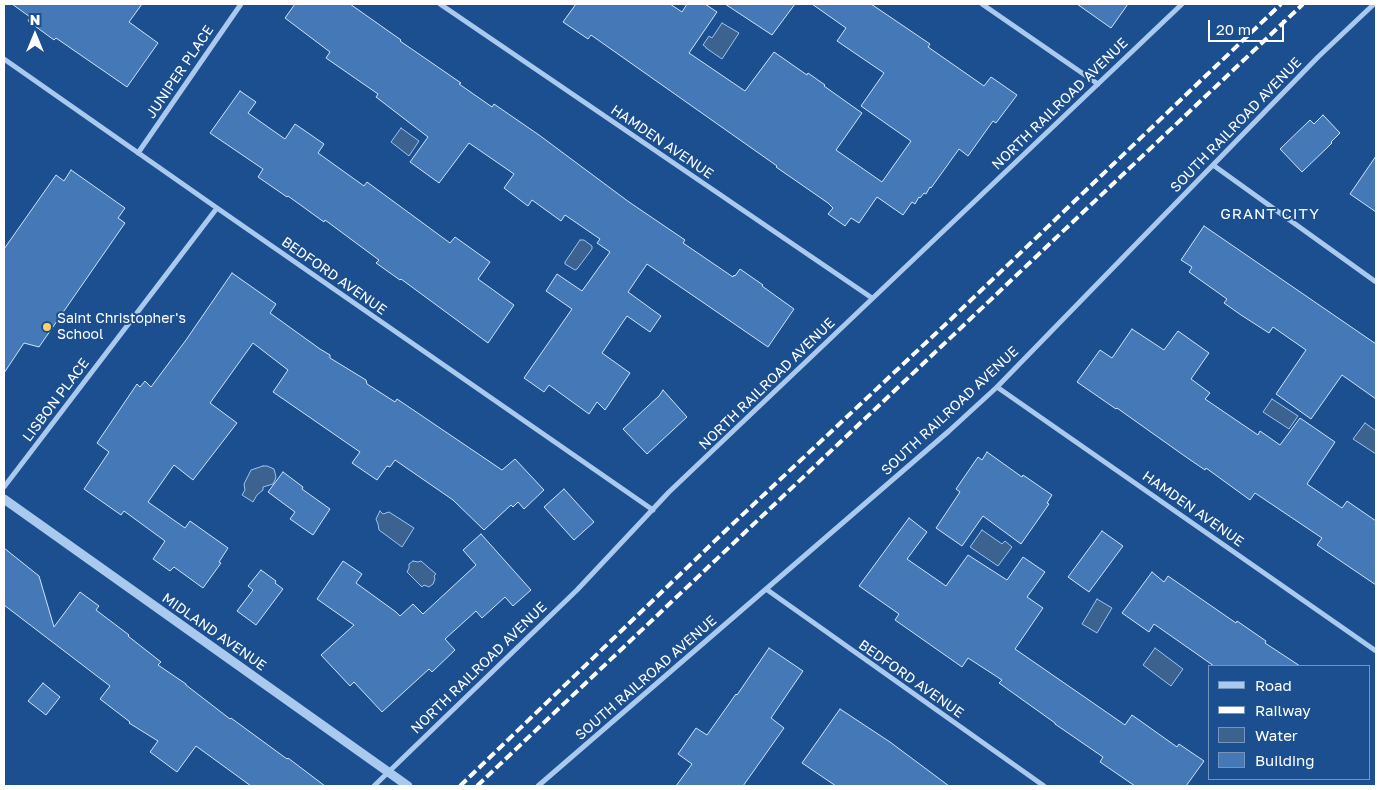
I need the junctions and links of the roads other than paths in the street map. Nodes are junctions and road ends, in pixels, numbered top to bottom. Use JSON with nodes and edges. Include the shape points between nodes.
{"nodes":[{"id":1,"x":240,"y":4,"type":"edge"},
{"id":2,"x":440,"y":4,"type":"edge"},
{"id":3,"x":982,"y":4,"type":"edge"},
{"id":4,"x":1182,"y":4,"type":"edge"},
{"id":5,"x":1374,"y":4,"type":"edge"},
{"id":6,"x":4,"y":59,"type":"edge"},
{"id":7,"x":1098,"y":84,"type":"junction"},
{"id":8,"x":138,"y":153,"type":"junction"},
{"id":9,"x":1213,"y":165,"type":"junction"},
{"id":10,"x":217,"y":208,"type":"junction"},
{"id":11,"x":1376,"y":282,"type":"edge"},
{"id":12,"x":872,"y":298,"type":"junction"},
{"id":13,"x":997,"y":387,"type":"junction"},
{"id":14,"x":4,"y":487,"type":"edge"},
{"id":15,"x":4,"y":499,"type":"edge"},
{"id":16,"x":652,"y":510,"type":"junction"},
{"id":17,"x":766,"y":589,"type":"junction"},
{"id":18,"x":1376,"y":651,"type":"edge"},
{"id":19,"x":388,"y":772,"type":"junction"},
{"id":20,"x":374,"y":786,"type":"edge"},
{"id":21,"x":408,"y":786,"type":"edge"},
{"id":22,"x":538,"y":786,"type":"edge"},
{"id":23,"x":1044,"y":786,"type":"edge"}],
"edges":[{"from":1,"to":8,"type":"street","name":"JUNIPER PLACE"},
{"from":2,"to":12,"type":"street","name":"HAMDEN AVENUE"},
{"from":3,"to":7,"type":"street"},
{"from":4,"to":7,"type":"street","name":"NORTH RAILROAD AVENUE"},
{"from":5,"to":9,"type":"street","name":"SOUTH RAILROAD AVENUE"},
{"from":6,"to":8,"type":"street","name":"BEDFORD AVENUE"},
{"from":7,"to":12,"type":"street","name":"NORTH RAILROAD AVENUE"},
{"from":8,"to":10,"type":"street","name":"BEDFORD AVENUE"},
{"from":9,"to":11,"type":"street"},
{"from":9,"to":13,"type":"street","name":"SOUTH RAILROAD AVENUE"},
{"from":10,"to":14,"type":"street","name":"LISBON PLACE"},
{"from":10,"to":16,"type":"street","name":"BEDFORD AVENUE"},
{"from":12,"to":16,"type":"street","name":"NORTH RAILROAD AVENUE"},
{"from":13,"to":17,"type":"street","name":"SOUTH RAILROAD AVENUE"},
{"from":13,"to":18,"type":"street","name":"HAMDEN AVENUE"},
{"from":15,"to":19,"type":"street","name":"MIDLAND AVENUE"},
{"from":16,"to":19,"type":"street","name":"NORTH RAILROAD AVENUE","via":[[570,596]]},
{"from":17,"to":22,"type":"street","name":"SOUTH RAILROAD AVENUE"},
{"from":17,"to":23,"type":"street","name":"BEDFORD AVENUE"},
{"from":19,"to":20,"type":"street","name":"NORTH RAILROAD AVENUE"},
{"from":19,"to":21,"type":"street","name":"MIDLAND AVENUE"}]}
